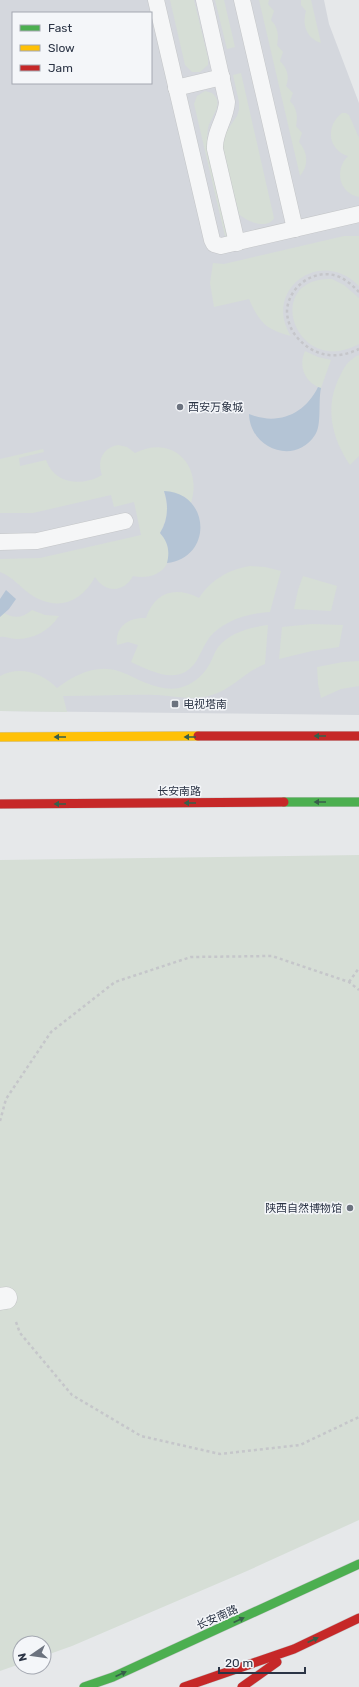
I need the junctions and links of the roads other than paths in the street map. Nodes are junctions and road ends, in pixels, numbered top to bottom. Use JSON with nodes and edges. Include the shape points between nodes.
{"nodes":[{"id":1,"x":156,"y":0,"type":"edge"},
{"id":2,"x":204,"y":0,"type":"edge"},
{"id":3,"x":242,"y":0,"type":"edge"},
{"id":4,"x":222,"y":77,"type":"junction"},
{"id":5,"x":176,"y":88,"type":"junction"},
{"id":6,"x":359,"y":214,"type":"edge"},
{"id":7,"x":295,"y":229,"type":"junction"},
{"id":8,"x":237,"y":243,"type":"junction"},
{"id":9,"x":125,"y":521,"type":"dead end"},
{"id":10,"x":0,"y":542,"type":"edge"},
{"id":11,"x":359,"y":736,"type":"edge"},
{"id":12,"x":0,"y":737,"type":"edge"},
{"id":13,"x":359,"y":802,"type":"edge"},
{"id":14,"x":0,"y":804,"type":"edge"},
{"id":15,"x":359,"y":1564,"type":"edge"},
{"id":16,"x":359,"y":1618,"type":"edge"},
{"id":17,"x":294,"y":1649,"type":"junction"},
{"id":18,"x":84,"y":1687,"type":"edge"},
{"id":19,"x":184,"y":1687,"type":"edge"},
{"id":20,"x":242,"y":1687,"type":"edge"}],
"edges":[{"from":1,"to":5,"type":"lane"},
{"from":2,"to":4,"type":"lane"},
{"from":3,"to":7,"type":"lane"},
{"from":4,"to":5,"type":"lane"},
{"from":4,"to":8,"type":"lane","via":[[227,106],[216,135],[215,149]]},
{"from":5,"to":8,"type":"lane","via":[[212,240],[219,246]]},
{"from":6,"to":7,"type":"lane"},
{"from":7,"to":8,"type":"lane"},
{"from":9,"to":10,"type":"lane","via":[[37,541]]},
{"from":11,"to":12,"type":"main road","one_way":true},
{"from":13,"to":14,"type":"main road","name":"长安南路","one_way":true},
{"from":18,"to":15,"type":"main road","name":"长安南路","one_way":true,"via":[[113,1677]]},
{"from":17,"to":16,"type":"main road","one_way":true},
{"from":17,"to":19,"type":"main road"},
{"from":17,"to":20,"type":"main road"}]}
